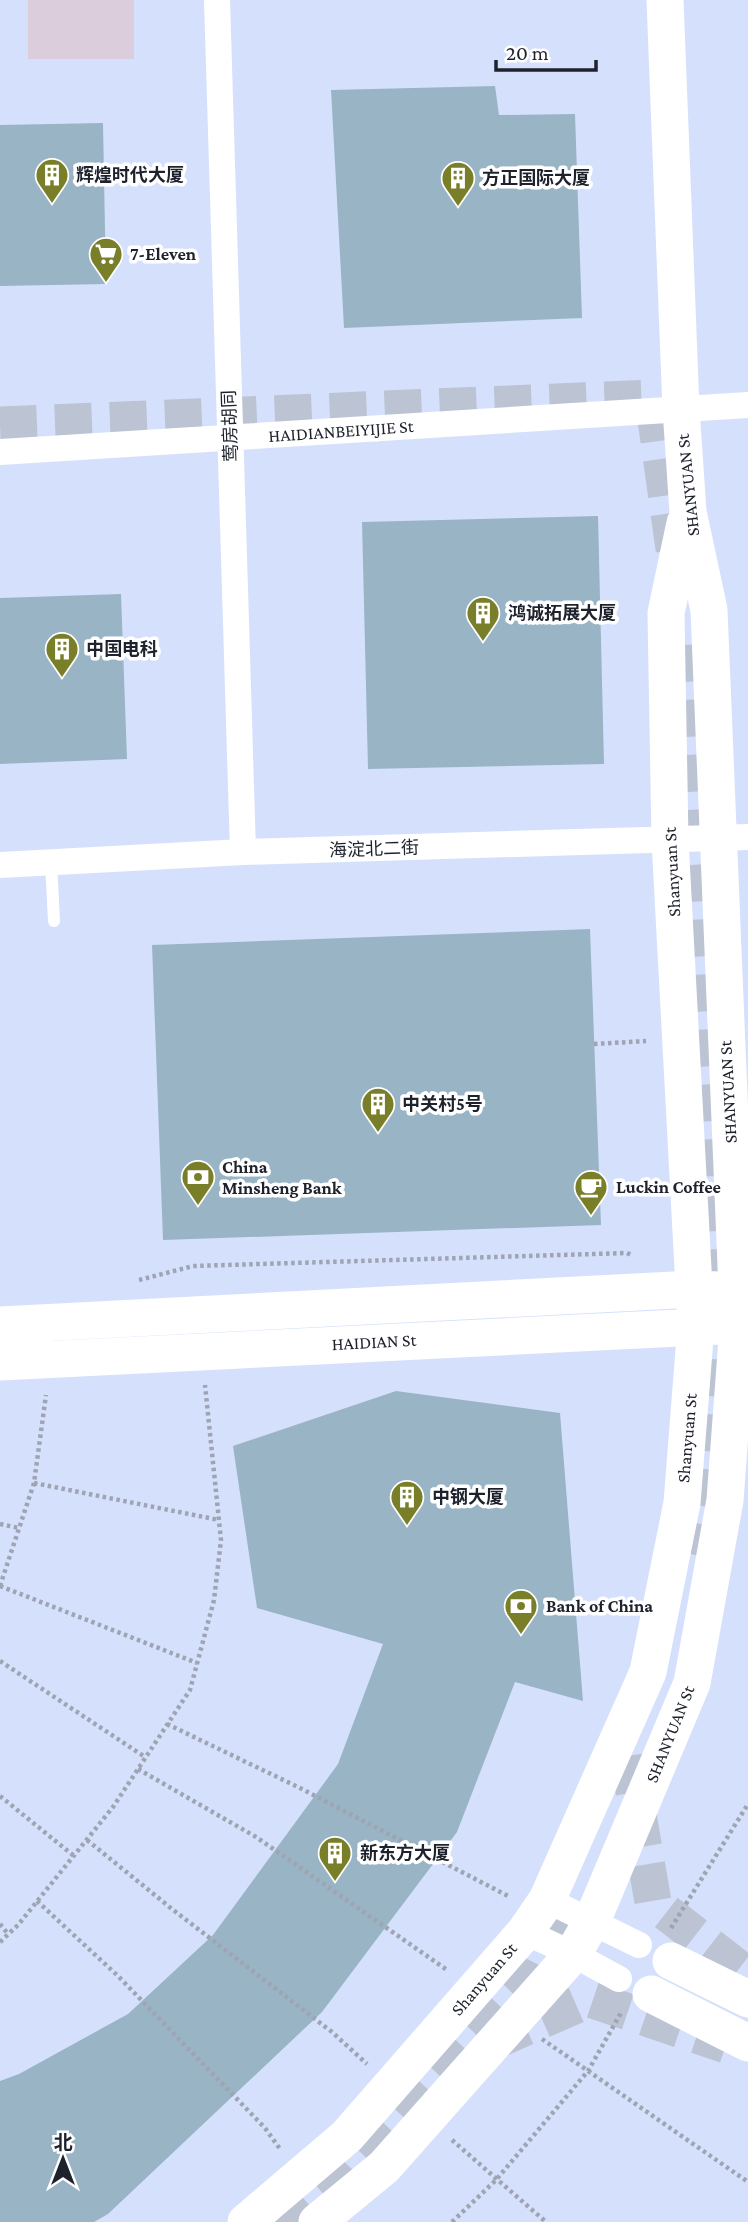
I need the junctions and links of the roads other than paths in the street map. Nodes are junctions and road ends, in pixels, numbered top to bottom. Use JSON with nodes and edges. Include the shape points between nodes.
{"nodes":[{"id":1,"x":217,"y":0,"type":"edge"},
{"id":2,"x":665,"y":0,"type":"edge"},
{"id":3,"x":748,"y":405,"type":"edge"},
{"id":4,"x":681,"y":409,"type":"junction"},
{"id":5,"x":231,"y":438,"type":"junction"},
{"id":6,"x":0,"y":452,"type":"edge"},
{"id":7,"x":688,"y":512,"type":"junction"},
{"id":8,"x":732,"y":837,"type":"edge"},
{"id":9,"x":670,"y":840,"type":"junction"},
{"id":10,"x":243,"y":852,"type":"junction"},
{"id":11,"x":51,"y":862,"type":"junction"},
{"id":12,"x":0,"y":865,"type":"edge"},
{"id":13,"x":54,"y":921,"type":"dead end"},
{"id":14,"x":694,"y":1289,"type":"junction"},
{"id":15,"x":742,"y":1290,"type":"edge"},
{"id":16,"x":0,"y":1325,"type":"edge"},
{"id":17,"x":696,"y":1325,"type":"junction"},
{"id":18,"x":743,"y":1326,"type":"edge"},
{"id":19,"x":0,"y":1362,"type":"edge"},
{"id":20,"x":547,"y":1900,"type":"junction"},
{"id":21,"x":592,"y":1921,"type":"junction"},
{"id":22,"x":525,"y":1932,"type":"junction"},
{"id":23,"x":658,"y":1948,"type":"joint"},
{"id":24,"x":573,"y":1954,"type":"junction"},
{"id":25,"x":632,"y":1993,"type":"joint"},
{"id":26,"x":748,"y":1999,"type":"edge"},
{"id":27,"x":748,"y":2042,"type":"edge"},
{"id":28,"x":246,"y":2222,"type":"edge"},
{"id":29,"x":317,"y":2222,"type":"edge"}],
"edges":[{"from":1,"to":5,"type":"street","name":"莺房胡同"},
{"from":2,"to":4,"type":"main road","name":"SHANYUAN St"},
{"from":3,"to":4,"type":"street","name":"HAIDIANBEIYIJIE St"},
{"from":4,"to":5,"type":"street","name":"HAIDIANBEIYIJIE St"},
{"from":4,"to":7,"type":"main road","name":"SHANYUAN St"},
{"from":5,"to":6,"type":"street","name":"HAIDIANBEIYIJIE St"},
{"from":5,"to":10,"type":"street","name":"莺房胡同"},
{"from":7,"to":8,"type":"main road","name":"SHANYUAN St","via":[[709,610]]},
{"from":7,"to":9,"type":"main road","name":"Shanyuan St","via":[[666,613]]},
{"from":8,"to":9,"type":"street","name":"海淀北二街"},
{"from":8,"to":15,"type":"main road","name":"SHANYUAN St"},
{"from":9,"to":10,"type":"street","name":"海淀北二街"},
{"from":9,"to":14,"type":"main road","name":"Shanyuan St"},
{"from":10,"to":11,"type":"street","name":"海淀北二街"},
{"from":11,"to":12,"type":"street","name":"海淀北二街"},
{"from":11,"to":13,"type":"lane"},
{"from":14,"to":15,"type":"main road","name":"HAIDIAN St"},
{"from":14,"to":16,"type":"main road","name":"HAIDIAN St"},
{"from":14,"to":17,"type":"main road","name":"Shanyuan St"},
{"from":15,"to":18,"type":"main road","name":"SHANYUAN St"},
{"from":17,"to":18,"type":"main road","name":"HAIDIAN St"},
{"from":17,"to":19,"type":"main road","name":"HAIDIAN St"},
{"from":17,"to":20,"type":"main road","name":"Shanyuan St","via":[[682,1503],[648,1672]]},
{"from":18,"to":21,"type":"main road","name":"SHANYUAN St","via":[[725,1500],[692,1684]]},
{"from":20,"to":21,"type":"street"},
{"from":20,"to":22,"type":"main road","name":"Shanyuan St"},
{"from":21,"to":23,"type":"street"},
{"from":21,"to":24,"type":"main road","name":"SHANYUAN St"},
{"from":22,"to":24,"type":"street"},
{"from":22,"to":28,"type":"main road","name":"Shanyuan St","via":[[347,2136]]},
{"from":23,"to":26,"type":"main road"},
{"from":24,"to":25,"type":"street"},
{"from":24,"to":29,"type":"main road","name":"SHANYUAN St","via":[[384,2167]]},
{"from":25,"to":27,"type":"main road"}]}
